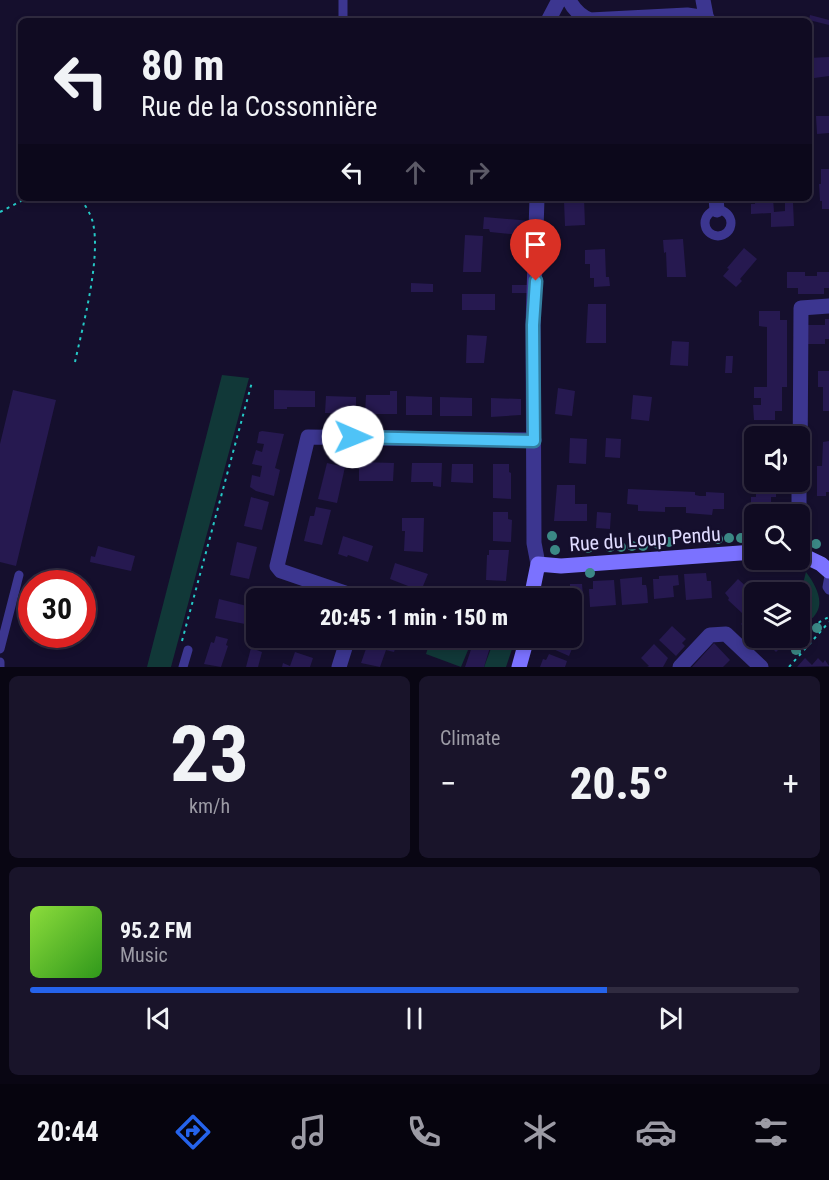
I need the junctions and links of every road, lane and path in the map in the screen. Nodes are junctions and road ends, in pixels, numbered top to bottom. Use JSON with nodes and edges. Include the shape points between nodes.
{"nodes":[{"id":1,"x":343,"y":0,"type":"edge"},
{"id":2,"x":559,"y":0,"type":"edge"},
{"id":3,"x":569,"y":0,"type":"edge"},
{"id":4,"x":703,"y":0,"type":"edge"},
{"id":5,"x":712,"y":0,"type":"edge"},
{"id":6,"x":344,"y":18,"type":"edge"},
{"id":7,"x":550,"y":18,"type":"edge"},
{"id":8,"x":586,"y":18,"type":"edge"},
{"id":9,"x":629,"y":18,"type":"edge"},
{"id":10,"x":697,"y":18,"type":"edge"},
{"id":11,"x":703,"y":18,"type":"edge"},
{"id":12,"x":704,"y":18,"type":"edge"},
{"id":13,"x":21,"y":201,"type":"edge"},
{"id":14,"x":82,"y":201,"type":"edge"},
{"id":15,"x":537,"y":201,"type":"edge"},
{"id":16,"x":0,"y":212,"type":"edge"},
{"id":17,"x":829,"y":306,"type":"edge"},
{"id":18,"x":75,"y":362,"type":"dead end"},
{"id":19,"x":252,"y":382,"type":"dead end"},
{"id":20,"x":800,"y":426,"type":"edge"},
{"id":21,"x":534,"y":441,"type":"junction"},
{"id":22,"x":744,"y":553,"type":"edge"},
{"id":23,"x":810,"y":559,"type":"edge"},
{"id":24,"x":538,"y":564,"type":"junction"},
{"id":25,"x":829,"y":571,"type":"edge"},
{"id":26,"x":829,"y":576,"type":"edge"},
{"id":27,"x":18,"y":579,"type":"edge"},
{"id":28,"x":331,"y":588,"type":"edge"},
{"id":29,"x":533,"y":588,"type":"edge"},
{"id":30,"x":829,"y":590,"type":"edge"},
{"id":31,"x":829,"y":617,"type":"edge"},
{"id":32,"x":829,"y":622,"type":"edge"},
{"id":33,"x":184,"y":647,"type":"joint"},
{"id":34,"x":345,"y":648,"type":"edge"},
{"id":35,"x":524,"y":648,"type":"edge"},
{"id":36,"x":0,"y":649,"type":"edge"},
{"id":37,"x":798,"y":657,"type":"junction"},
{"id":38,"x":0,"y":662,"type":"edge"},
{"id":39,"x":0,"y":667,"type":"edge"},
{"id":40,"x":183,"y":667,"type":"edge"},
{"id":41,"x":339,"y":667,"type":"edge"},
{"id":42,"x":519,"y":667,"type":"edge"},
{"id":43,"x":680,"y":667,"type":"edge"},
{"id":44,"x":761,"y":667,"type":"edge"},
{"id":45,"x":789,"y":667,"type":"edge"}],
"edges":[{"from":1,"to":6,"type":"lane"},
{"from":2,"to":7,"type":"street"},
{"from":3,"to":8,"type":"street"},
{"from":4,"to":11,"type":"street"},
{"from":5,"to":12,"type":"street"},
{"from":9,"to":10,"type":"street"},
{"from":13,"to":16,"type":"path"},
{"from":14,"to":18,"type":"path","via":[[92,220],[96,240]]},
{"from":15,"to":21,"type":"street"},
{"from":17,"to":20,"type":"street","via":[[801,308]]},
{"from":19,"to":33,"type":"path"},
{"from":21,"to":24,"type":"street","via":[[534,543]]},
{"from":21,"to":28,"type":"street","via":[[308,436],[277,566],[281,571]]},
{"from":22,"to":24,"type":"street","name":"Rue du Loup Pendu","via":[[561,566]]},
{"from":23,"to":25,"type":"street"},
{"from":24,"to":29,"type":"street"},
{"from":26,"to":30,"type":"lane"},
{"from":27,"to":36,"type":"lane"},
{"from":31,"to":37,"type":"path","via":[[817,622],[805,637]]},
{"from":32,"to":37,"type":"path"},
{"from":33,"to":40,"type":"lane"},
{"from":34,"to":41,"type":"street"},
{"from":35,"to":42,"type":"street"},
{"from":37,"to":45,"type":"path"},
{"from":38,"to":39,"type":"lane"},
{"from":43,"to":44,"type":"street","via":[[710,635],[726,634]]}]}
